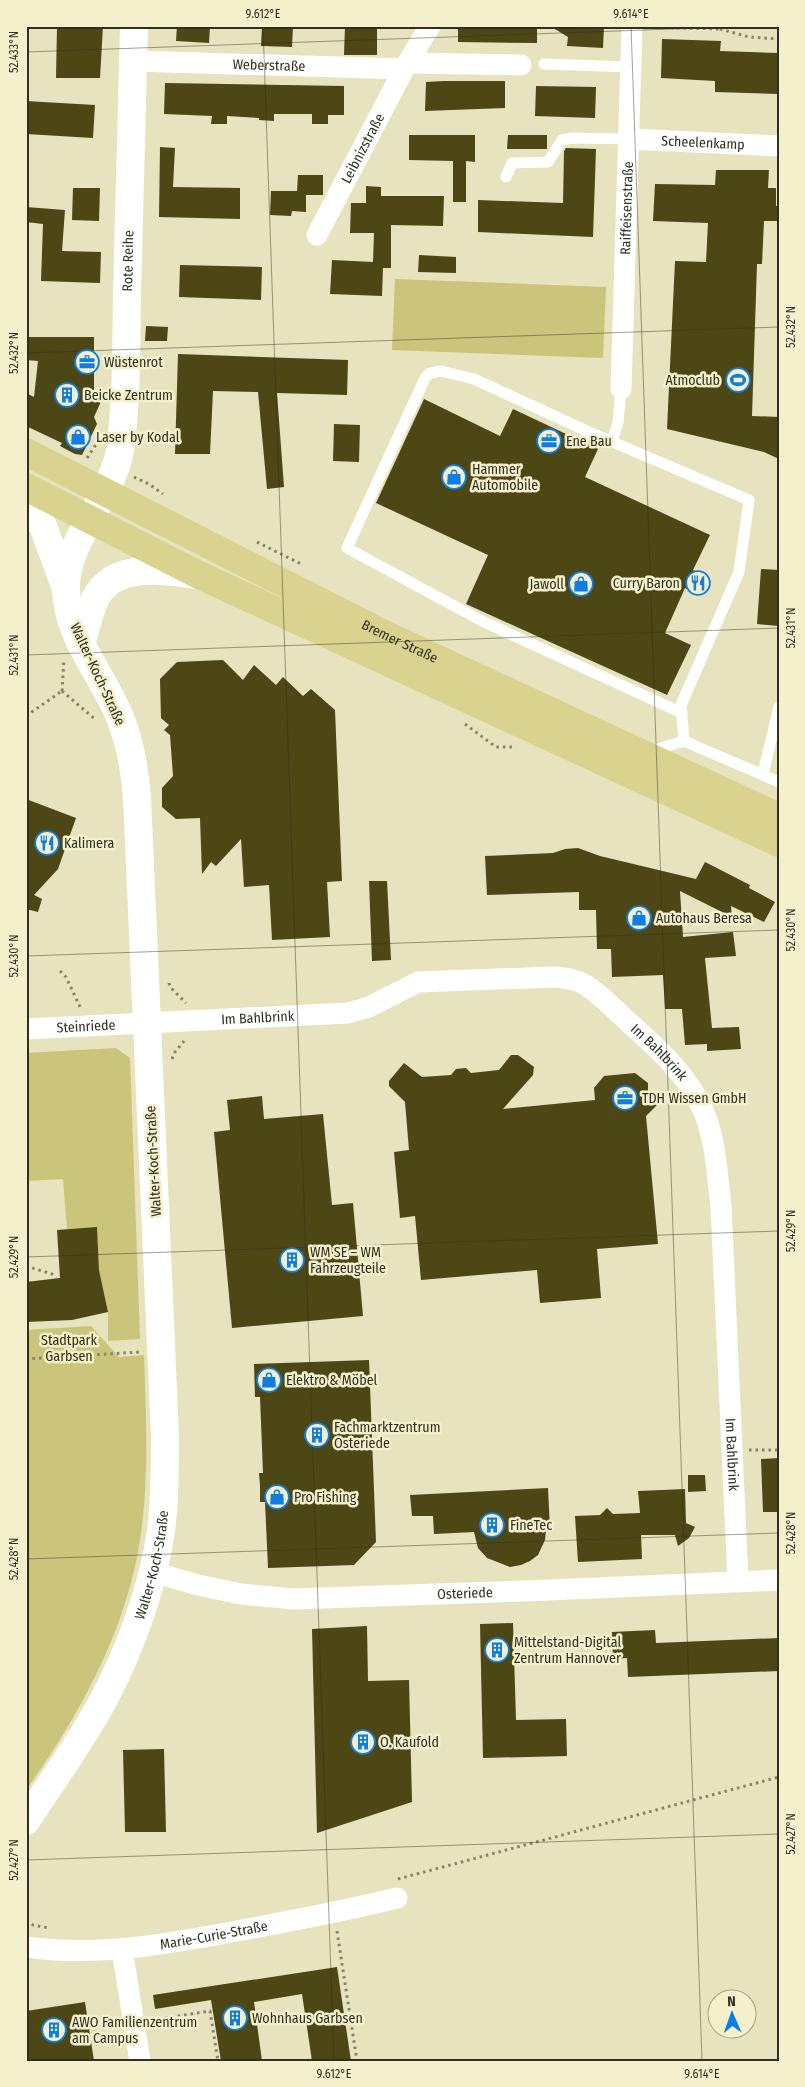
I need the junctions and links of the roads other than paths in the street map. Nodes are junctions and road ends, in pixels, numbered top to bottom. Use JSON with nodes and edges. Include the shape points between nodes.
{"nodes":[{"id":1,"x":134,"y":26,"type":"edge"},
{"id":2,"x":430,"y":26,"type":"edge"},
{"id":3,"x":632,"y":26,"type":"edge"},
{"id":4,"x":133,"y":61,"type":"junction"},
{"id":5,"x":544,"y":64,"type":"dead end"},
{"id":6,"x":521,"y":65,"type":"dead end"},
{"id":7,"x":407,"y":66,"type":"junction"},
{"id":8,"x":630,"y":67,"type":"junction"},
{"id":9,"x":628,"y":139,"type":"junction"},
{"id":10,"x":779,"y":146,"type":"edge"},
{"id":11,"x":506,"y":177,"type":"dead end"},
{"id":12,"x":317,"y":235,"type":"dead end"},
{"id":13,"x":621,"y":389,"type":"joint"},
{"id":14,"x":612,"y":441,"type":"junction"},
{"id":15,"x":26,"y":452,"type":"edge"},
{"id":16,"x":26,"y":487,"type":"edge"},
{"id":17,"x":104,"y":491,"type":"junction"},
{"id":18,"x":26,"y":504,"type":"edge"},
{"id":19,"x":91,"y":520,"type":"junction"},
{"id":20,"x":199,"y":575,"type":"junction"},
{"id":21,"x":66,"y":586,"type":"junction"},
{"id":22,"x":81,"y":644,"type":"junction"},
{"id":23,"x":779,"y":707,"type":"edge"},
{"id":24,"x":682,"y":713,"type":"junction"},
{"id":25,"x":684,"y":741,"type":"junction"},
{"id":26,"x":642,"y":755,"type":"junction"},
{"id":27,"x":763,"y":774,"type":"junction"},
{"id":28,"x":779,"y":782,"type":"edge"},
{"id":29,"x":779,"y":817,"type":"edge"},
{"id":30,"x":779,"y":844,"type":"edge"},
{"id":31,"x":146,"y":1022,"type":"junction"},
{"id":32,"x":26,"y":1029,"type":"edge"},
{"id":33,"x":153,"y":1572,"type":"junction"},
{"id":34,"x":779,"y":1580,"type":"edge"},
{"id":35,"x":738,"y":1581,"type":"junction"},
{"id":36,"x":26,"y":1821,"type":"edge"},
{"id":37,"x":397,"y":1888,"type":"road end"},
{"id":38,"x":26,"y":1947,"type":"edge"},
{"id":39,"x":122,"y":1949,"type":"junction"},
{"id":40,"x":140,"y":2061,"type":"edge"}],
"edges":[{"from":1,"to":4,"type":"street","name":"Rote Reihe"},
{"from":2,"to":7,"type":"street","name":"Leibnizstraße"},
{"from":3,"to":8,"type":"street","name":"Raiffeisenstraße"},
{"from":4,"to":7,"type":"street","name":"Weberstraße"},
{"from":4,"to":17,"type":"street","name":"Rote Reihe","via":[[123,415],[120,452]]},
{"from":5,"to":8,"type":"lane"},
{"from":6,"to":7,"type":"street"},
{"from":7,"to":12,"type":"street","name":"Leibnizstraße"},
{"from":8,"to":9,"type":"street","name":"Raiffeisenstraße"},
{"from":9,"to":10,"type":"street","name":"Scheelenkamp"},
{"from":9,"to":11,"type":"lane","via":[[562,140],[548,162],[512,163]]},
{"from":9,"to":13,"type":"street","name":"Raiffeisenstraße"},
{"from":13,"to":14,"type":"lane","via":[[618,423]]},
{"from":14,"to":24,"type":"lane","via":[[750,500],[740,572],[681,705]]},
{"from":14,"to":24,"type":"lane","via":[[474,379],[441,371],[430,373],[347,548],[482,621]]},
{"from":15,"to":17,"type":"main road","name":"Bremer Straße"},
{"from":16,"to":19,"type":"main road","name":"Bremer Straße"},
{"from":17,"to":19,"type":"street","name":"Walter-Koch-Straße"},
{"from":17,"to":26,"type":"main road","name":"Bremer Straße","via":[[386,635]]},
{"from":18,"to":21,"type":"street","via":[[43,526]]},
{"from":19,"to":20,"type":"main road","name":"Bremer Straße"},
{"from":19,"to":21,"type":"street","name":"Walter-Koch-Straße","via":[[71,561]]},
{"from":20,"to":22,"type":"street","via":[[160,570],[124,574],[116,578],[95,599]]},
{"from":20,"to":30,"type":"main road","name":"Bremer Straße"},
{"from":21,"to":22,"type":"street","name":"Walter-Koch-Straße","via":[[69,610]]},
{"from":22,"to":31,"type":"street","name":"Walter-Koch-Straße","via":[[123,723],[134,772],[141,864]]},
{"from":23,"to":27,"type":"lane"},
{"from":24,"to":25,"type":"lane"},
{"from":25,"to":26,"type":"lane"},
{"from":25,"to":27,"type":"lane"},
{"from":26,"to":29,"type":"main road","name":"Bremer Straße"},
{"from":27,"to":28,"type":"lane"},
{"from":31,"to":32,"type":"street","name":"Steinriede"},
{"from":31,"to":33,"type":"street","name":"Walter-Koch-Straße","via":[[165,1436],[165,1489]]},
{"from":31,"to":35,"type":"street","name":"Im Bahlbrink","via":[[348,1013],[369,1007],[418,982],[554,977],[584,984],[631,1024],[678,1071],[697,1098],[714,1152],[721,1206]]},
{"from":33,"to":35,"type":"street","name":"Osteriede","via":[[241,1594],[293,1599]]},
{"from":33,"to":36,"type":"street","name":"Walter-Koch-Straße","via":[[132,1635],[104,1700]]},
{"from":34,"to":35,"type":"street","name":"Osteriede"},
{"from":37,"to":39,"type":"street","name":"Marie-Curie-Straße","via":[[334,1913],[172,1944]]},
{"from":38,"to":39,"type":"street","name":"Marie-Curie-Straße"},
{"from":39,"to":40,"type":"street"}]}
